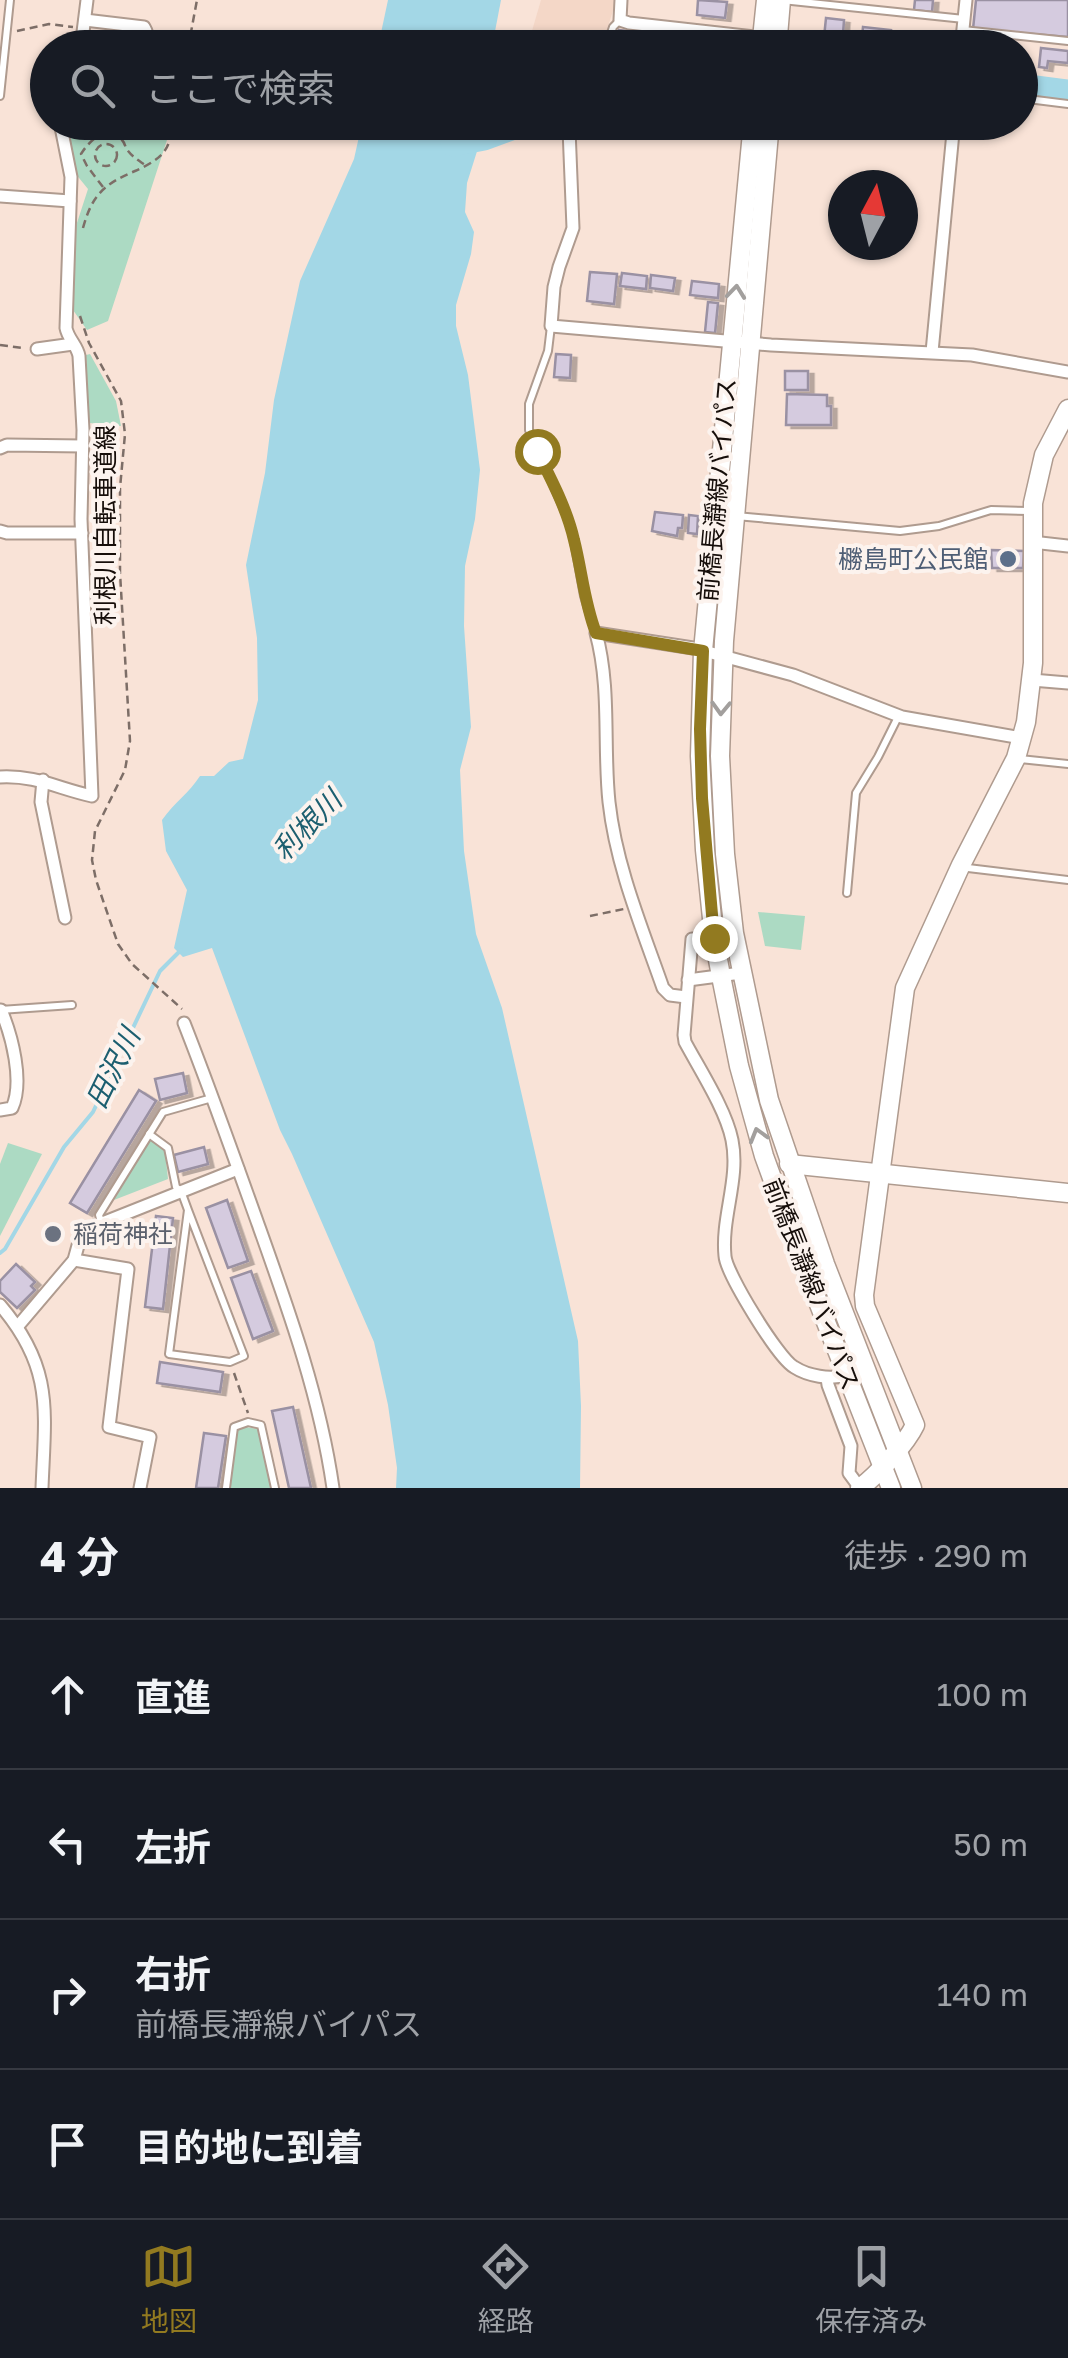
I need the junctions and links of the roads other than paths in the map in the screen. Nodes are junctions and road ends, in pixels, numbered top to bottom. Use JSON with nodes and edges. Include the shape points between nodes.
{"nodes":[{"id":1,"x":10,"y":0,"type":"edge"},
{"id":2,"x":87,"y":0,"type":"edge"},
{"id":3,"x":620,"y":0,"type":"edge"},
{"id":4,"x":766,"y":0,"type":"edge"},
{"id":5,"x":781,"y":0,"type":"edge"},
{"id":6,"x":966,"y":0,"type":"edge"},
{"id":7,"x":620,"y":20,"type":"junction"},
{"id":8,"x":84,"y":24,"type":"junction"},
{"id":9,"x":963,"y":24,"type":"junction"},
{"id":10,"x":83,"y":30,"type":"edge"},
{"id":11,"x":146,"y":30,"type":"edge"},
{"id":12,"x":612,"y":30,"type":"edge"},
{"id":13,"x":676,"y":30,"type":"edge"},
{"id":14,"x":768,"y":30,"type":"edge"},
{"id":15,"x":773,"y":30,"type":"edge"},
{"id":16,"x":962,"y":30,"type":"edge"},
{"id":17,"x":1000,"y":30,"type":"edge"},
{"id":18,"x":1038,"y":36,"type":"edge"},
{"id":19,"x":1068,"y":41,"type":"edge"},
{"id":20,"x":0,"y":96,"type":"edge"},
{"id":21,"x":1038,"y":100,"type":"edge"},
{"id":22,"x":1068,"y":104,"type":"edge"},
{"id":23,"x":63,"y":140,"type":"edge"},
{"id":24,"x":571,"y":140,"type":"edge"},
{"id":25,"x":751,"y":140,"type":"edge"},
{"id":26,"x":768,"y":140,"type":"edge"},
{"id":27,"x":952,"y":140,"type":"edge"},
{"id":28,"x":0,"y":196,"type":"edge"},
{"id":29,"x":70,"y":201,"type":"junction"},
{"id":30,"x":552,"y":326,"type":"junction"},
{"id":31,"x":730,"y":341,"type":"junction"},
{"id":32,"x":750,"y":343,"type":"junction"},
{"id":33,"x":73,"y":344,"type":"junction"},
{"id":34,"x":37,"y":349,"type":"road end"},
{"id":35,"x":932,"y":352,"type":"junction"},
{"id":36,"x":1068,"y":372,"type":"edge"},
{"id":37,"x":1068,"y":408,"type":"edge"},
{"id":38,"x":83,"y":446,"type":"junction"},
{"id":39,"x":0,"y":447,"type":"edge"},
{"id":40,"x":1032,"y":511,"type":"junction"},
{"id":41,"x":735,"y":516,"type":"junction"},
{"id":42,"x":0,"y":531,"type":"edge"},
{"id":43,"x":82,"y":533,"type":"junction"},
{"id":44,"x":1032,"y":542,"type":"junction"},
{"id":45,"x":1068,"y":546,"type":"edge"},
{"id":46,"x":596,"y":633,"type":"junction"},
{"id":47,"x":703,"y":651,"type":"junction"},
{"id":48,"x":723,"y":656,"type":"junction"},
{"id":49,"x":1032,"y":680,"type":"junction"},
{"id":50,"x":1068,"y":683,"type":"edge"},
{"id":51,"x":899,"y":716,"type":"junction"},
{"id":52,"x":1022,"y":738,"type":"junction"},
{"id":53,"x":1016,"y":758,"type":"junction"},
{"id":54,"x":1068,"y":764,"type":"edge"},
{"id":55,"x":0,"y":777,"type":"edge"},
{"id":56,"x":43,"y":780,"type":"junction"},
{"id":57,"x":961,"y":865,"type":"junction"},
{"id":58,"x":1068,"y":880,"type":"edge"},
{"id":59,"x":847,"y":893,"type":"dead end"},
{"id":60,"x":65,"y":918,"type":"dead end"},
{"id":61,"x":692,"y":939,"type":"dead end"},
{"id":62,"x":741,"y":974,"type":"junction"},
{"id":63,"x":721,"y":976,"type":"junction"},
{"id":64,"x":688,"y":980,"type":"junction"},
{"id":65,"x":686,"y":997,"type":"junction"},
{"id":66,"x":72,"y":1004,"type":"dead end"},
{"id":67,"x":0,"y":1010,"type":"edge"},
{"id":68,"x":184,"y":1023,"type":"dead end"},
{"id":69,"x":212,"y":1098,"type":"junction"},
{"id":70,"x":0,"y":1110,"type":"edge"},
{"id":71,"x":149,"y":1134,"type":"junction"},
{"id":72,"x":789,"y":1164,"type":"junction"},
{"id":73,"x":238,"y":1169,"type":"junction"},
{"id":74,"x":880,"y":1172,"type":"junction"},
{"id":75,"x":181,"y":1191,"type":"junction"},
{"id":76,"x":1068,"y":1193,"type":"edge"},
{"id":77,"x":188,"y":1210,"type":"junction"},
{"id":78,"x":101,"y":1223,"type":"junction"},
{"id":79,"x":74,"y":1260,"type":"junction"},
{"id":80,"x":0,"y":1305,"type":"edge"},
{"id":81,"x":18,"y":1326,"type":"junction"},
{"id":82,"x":836,"y":1376,"type":"junction"},
{"id":83,"x":897,"y":1450,"type":"junction"},
{"id":84,"x":882,"y":1465,"type":"junction"},
{"id":85,"x":42,"y":1488,"type":"edge"},
{"id":86,"x":140,"y":1488,"type":"edge"},
{"id":87,"x":226,"y":1488,"type":"edge"},
{"id":88,"x":275,"y":1488,"type":"edge"},
{"id":89,"x":333,"y":1488,"type":"edge"},
{"id":90,"x":860,"y":1488,"type":"edge"},
{"id":91,"x":891,"y":1488,"type":"edge"},
{"id":92,"x":912,"y":1488,"type":"edge"}],
"edges":[{"from":1,"to":20,"type":"lane"},
{"from":2,"to":8,"type":"street"},
{"from":3,"to":7,"type":"street"},
{"from":4,"to":14,"type":"main road"},
{"from":5,"to":9,"type":"lane"},
{"from":5,"to":15,"type":"main road"},
{"from":6,"to":9,"type":"street"},
{"from":7,"to":12,"type":"lane"},
{"from":7,"to":13,"type":"street"},
{"from":8,"to":10,"type":"street"},
{"from":8,"to":11,"type":"street"},
{"from":9,"to":16,"type":"street"},
{"from":9,"to":17,"type":"lane"},
{"from":18,"to":19,"type":"lane"},
{"from":21,"to":22,"type":"lane"},
{"from":23,"to":29,"type":"street"},
{"from":24,"to":30,"type":"street","via":[[574,228],[554,287]]},
{"from":31,"to":25,"type":"main road","name":"前橋長瀞線バイパス","one_way":true},
{"from":26,"to":32,"type":"main road","name":"前橋長瀞線バイパス"},
{"from":27,"to":35,"type":"street"},
{"from":28,"to":29,"type":"street"},
{"from":29,"to":33,"type":"street","via":[[66,322]]},
{"from":30,"to":31,"type":"street"},
{"from":30,"to":46,"type":"lane","via":[[528,419],[569,522]]},
{"from":31,"to":32,"type":"street"},
{"from":31,"to":47,"type":"main road","name":"前橋長瀞線バイパス"},
{"from":32,"to":35,"type":"street"},
{"from":32,"to":41,"type":"main road","name":"前橋長瀞線バイパス"},
{"from":33,"to":34,"type":"street"},
{"from":33,"to":38,"type":"street"},
{"from":35,"to":36,"type":"street"},
{"from":37,"to":40,"type":"main road","via":[[1044,455]]},
{"from":38,"to":39,"type":"street"},
{"from":38,"to":43,"type":"street"},
{"from":40,"to":41,"type":"lane","via":[[991,510],[900,531]]},
{"from":40,"to":44,"type":"main road"},
{"from":41,"to":48,"type":"main road","name":"前橋長瀞線バイパス"},
{"from":42,"to":43,"type":"street"},
{"from":43,"to":56,"type":"street","via":[[92,796]]},
{"from":44,"to":45,"type":"street"},
{"from":44,"to":49,"type":"main road"},
{"from":46,"to":47,"type":"street"},
{"from":46,"to":65,"type":"street","via":[[609,802],[624,870],[663,988]]},
{"from":47,"to":48,"type":"street"},
{"from":47,"to":63,"type":"main road","name":"前橋長瀞線バイパス","via":[[702,798]]},
{"from":48,"to":51,"type":"street"},
{"from":48,"to":62,"type":"main road","name":"前橋長瀞線バイパス","one_way":true,"via":[[722,799]]},
{"from":49,"to":50,"type":"street"},
{"from":49,"to":52,"type":"main road"},
{"from":51,"to":52,"type":"street"},
{"from":51,"to":59,"type":"lane","via":[[856,793]]},
{"from":52,"to":53,"type":"main road"},
{"from":53,"to":54,"type":"lane"},
{"from":53,"to":57,"type":"main road"},
{"from":55,"to":56,"type":"street"},
{"from":56,"to":60,"type":"street","via":[[40,802]]},
{"from":57,"to":58,"type":"lane"},
{"from":57,"to":74,"type":"main road","via":[[905,988]]},
{"from":61,"to":64,"type":"street"},
{"from":62,"to":63,"type":"street"},
{"from":62,"to":72,"type":"main road","name":"前橋長瀞線バイパス"},
{"from":63,"to":64,"type":"street"},
{"from":82,"to":63,"type":"main road","name":"前橋長瀞線バイパス","one_way":true,"via":[[764,1156]]},
{"from":64,"to":65,"type":"street"},
{"from":65,"to":82,"type":"street","via":[[685,1042],[731,1134],[734,1154],[724,1261],[788,1362]]},
{"from":66,"to":67,"type":"lane"},
{"from":67,"to":70,"type":"street","via":[[14,1050],[16,1094],[12,1108]]},
{"from":68,"to":69,"type":"street"},
{"from":69,"to":71,"type":"lane","via":[[163,1112]]},
{"from":69,"to":73,"type":"street"},
{"from":71,"to":75,"type":"lane","via":[[168,1148]]},
{"from":71,"to":78,"type":"lane"},
{"from":72,"to":74,"type":"main road"},
{"from":72,"to":83,"type":"main road","name":"前橋長瀞線バイパス"},
{"from":73,"to":75,"type":"street"},
{"from":73,"to":89,"type":"street","via":[[308,1372]]},
{"from":74,"to":76,"type":"main road"},
{"from":74,"to":83,"type":"main road","via":[[864,1294],[914,1422]]},
{"from":75,"to":77,"type":"lane"},
{"from":75,"to":78,"type":"street"},
{"from":77,"to":77,"type":"lane","via":[[244,1356],[230,1362],[169,1354]]},
{"from":78,"to":79,"type":"street","via":[[82,1230]]},
{"from":79,"to":81,"type":"street"},
{"from":79,"to":86,"type":"street","via":[[128,1270],[109,1427],[150,1438]]},
{"from":80,"to":81,"type":"street"},
{"from":81,"to":85,"type":"street","via":[[43,1386]]},
{"from":82,"to":84,"type":"main road","name":"前橋長瀞線バイパス"},
{"from":82,"to":90,"type":"street","via":[[828,1385],[851,1446],[850,1473]]},
{"from":83,"to":84,"type":"main road"},
{"from":83,"to":92,"type":"main road","name":"前橋長瀞線バイパス"},
{"from":84,"to":90,"type":"main road"},
{"from":84,"to":91,"type":"main road","name":"前橋長瀞線バイパス"},
{"from":87,"to":88,"type":"lane","via":[[234,1426],[248,1422],[260,1425]]}]}
